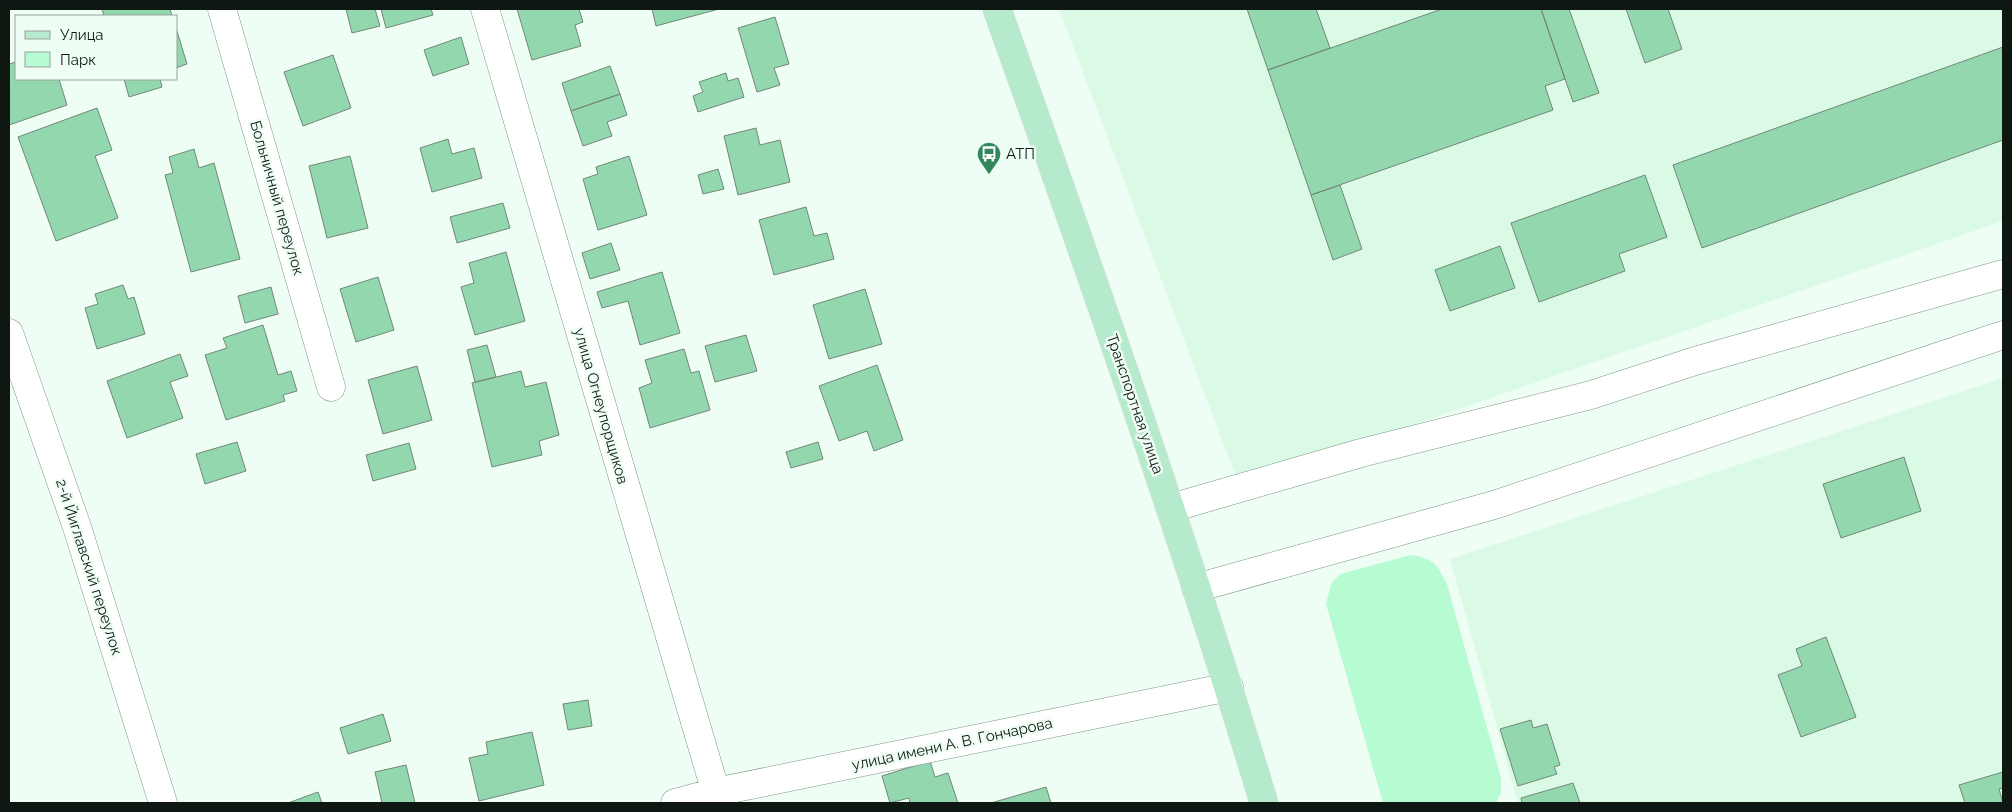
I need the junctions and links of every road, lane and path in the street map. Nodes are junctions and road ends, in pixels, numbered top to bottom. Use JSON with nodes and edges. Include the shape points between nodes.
{"nodes":[{"id":1,"x":222,"y":9,"type":"edge"},
{"id":2,"x":485,"y":9,"type":"edge"},
{"id":3,"x":997,"y":9,"type":"edge"},
{"id":4,"x":2003,"y":274,"type":"edge"},
{"id":5,"x":9,"y":333,"type":"edge"},
{"id":6,"x":2003,"y":335,"type":"edge"},
{"id":7,"x":331,"y":387,"type":"dead end"},
{"id":8,"x":1171,"y":508,"type":"junction"},
{"id":9,"x":1196,"y":588,"type":"junction"},
{"id":10,"x":1229,"y":688,"type":"junction"},
{"id":11,"x":718,"y":798,"type":"edge"},
{"id":12,"x":162,"y":803,"type":"edge"},
{"id":13,"x":675,"y":803,"type":"edge"},
{"id":14,"x":1264,"y":803,"type":"edge"}],
"edges":[{"from":1,"to":7,"type":"street","name":"Больничный переулок"},
{"from":2,"to":11,"type":"street","name":"улица Огнеупорщиков"},
{"from":3,"to":8,"type":"main road","name":"Транспортная улица"},
{"from":4,"to":8,"type":"street","via":[[1695,361],[1591,395],[1361,452]]},
{"from":5,"to":12,"type":"street","name":"2-й Йиглавский переулок","via":[[77,527]]},
{"from":6,"to":9,"type":"street","via":[[1494,505]]},
{"from":8,"to":9,"type":"main road","name":"Транспортная улица"},
{"from":9,"to":10,"type":"main road","name":"Транспортная улица"},
{"from":10,"to":11,"type":"street","name":"улица имени А. В. Гончарова"},
{"from":10,"to":14,"type":"main road","name":"Транспортная улица"},
{"from":11,"to":13,"type":"street","name":"улица имени А. В. Гончарова"}]}
